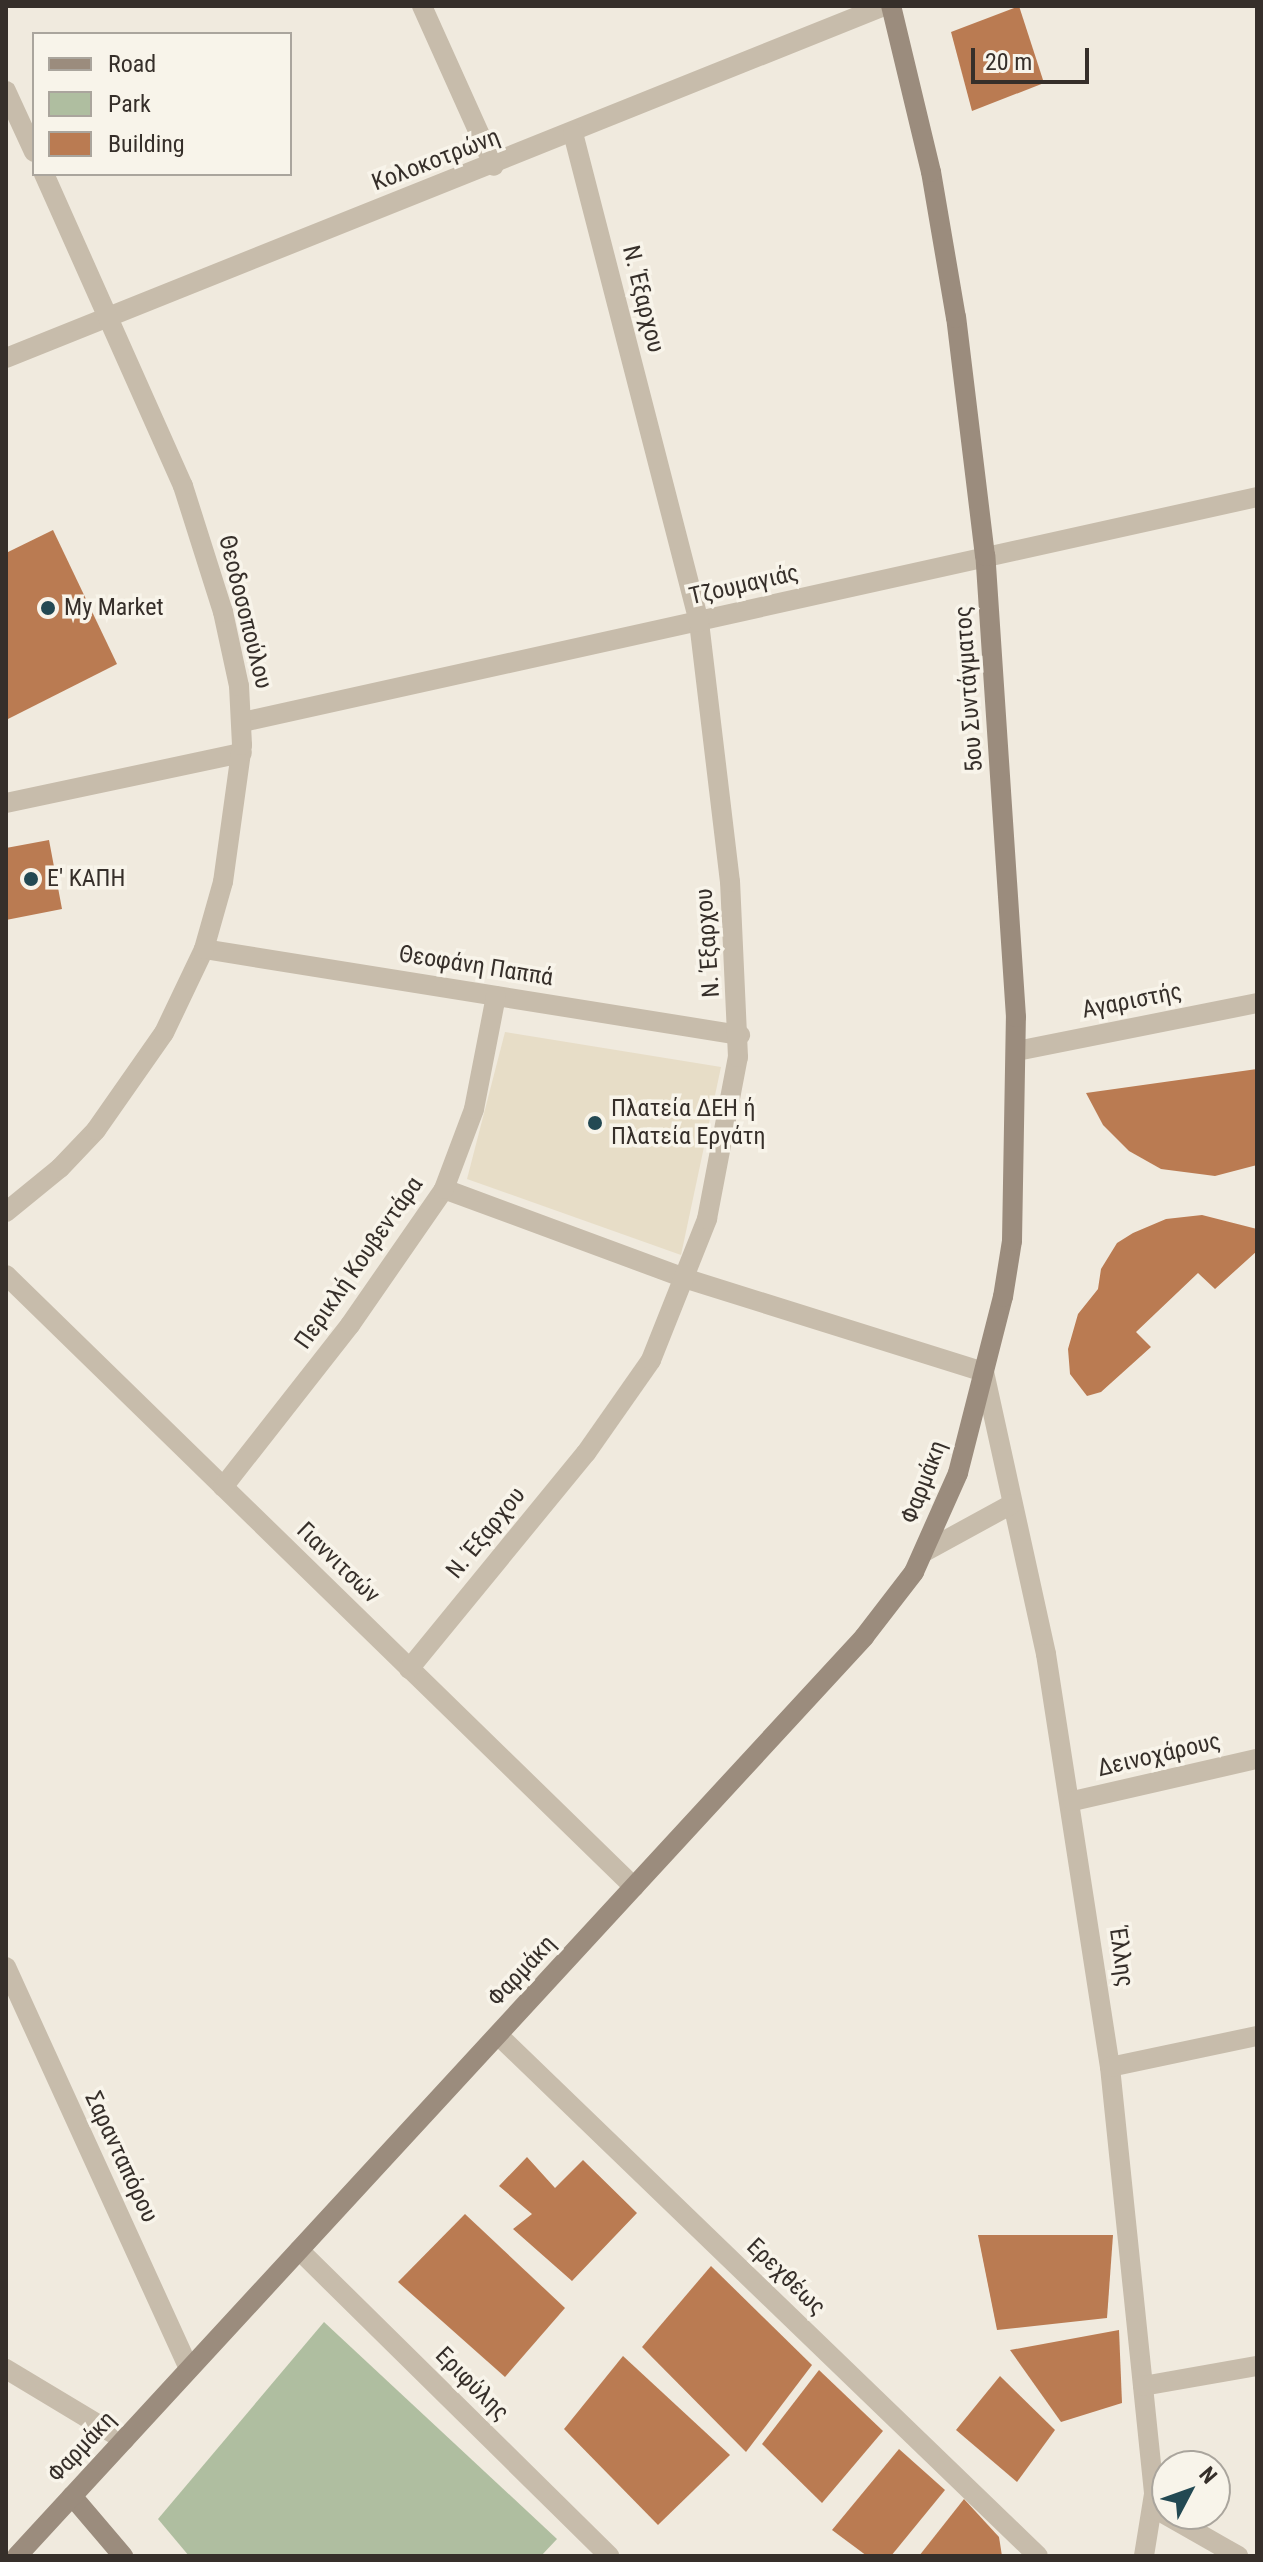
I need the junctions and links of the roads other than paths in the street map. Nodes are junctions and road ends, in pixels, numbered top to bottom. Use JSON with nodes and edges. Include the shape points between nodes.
{"nodes":[{"id":1,"x":422,"y":6,"type":"edge"},
{"id":2,"x":884,"y":6,"type":"edge"},
{"id":3,"x":891,"y":6,"type":"edge"},
{"id":4,"x":6,"y":91,"type":"edge"},
{"id":5,"x":573,"y":133,"type":"junction"},
{"id":6,"x":32,"y":148,"type":"edge"},
{"id":7,"x":494,"y":166,"type":"junction"},
{"id":8,"x":45,"y":176,"type":"edge"},
{"id":9,"x":109,"y":315,"type":"junction"},
{"id":10,"x":6,"y":358,"type":"edge"},
{"id":11,"x":1257,"y":497,"type":"edge"},
{"id":12,"x":985,"y":556,"type":"junction"},
{"id":13,"x":699,"y":622,"type":"junction"},
{"id":14,"x":243,"y":722,"type":"junction"},
{"id":15,"x":242,"y":753,"type":"junction"},
{"id":16,"x":6,"y":803,"type":"edge"},
{"id":17,"x":204,"y":949,"type":"junction"},
{"id":18,"x":496,"y":996,"type":"junction"},
{"id":19,"x":1257,"y":1003,"type":"edge"},
{"id":20,"x":740,"y":1035,"type":"junction"},
{"id":21,"x":1017,"y":1051,"type":"junction"},
{"id":22,"x":444,"y":1189,"type":"junction"},
{"id":23,"x":6,"y":1212,"type":"edge"},
{"id":24,"x":6,"y":1275,"type":"edge"},
{"id":25,"x":687,"y":1279,"type":"junction"},
{"id":26,"x":984,"y":1372,"type":"junction"},
{"id":27,"x":223,"y":1487,"type":"junction"},
{"id":28,"x":1012,"y":1504,"type":"junction"},
{"id":29,"x":926,"y":1551,"type":"junction"},
{"id":30,"x":409,"y":1669,"type":"junction"},
{"id":31,"x":1257,"y":1759,"type":"edge"},
{"id":32,"x":1073,"y":1801,"type":"junction"},
{"id":33,"x":634,"y":1887,"type":"junction"},
{"id":34,"x":6,"y":1967,"type":"edge"},
{"id":35,"x":498,"y":2035,"type":"junction"},
{"id":36,"x":1257,"y":2036,"type":"edge"},
{"id":37,"x":1110,"y":2067,"type":"junction"},
{"id":38,"x":299,"y":2250,"type":"junction"},
{"id":39,"x":1257,"y":2366,"type":"edge"},
{"id":40,"x":189,"y":2368,"type":"junction"},
{"id":41,"x":6,"y":2369,"type":"edge"},
{"id":42,"x":1143,"y":2386,"type":"junction"},
{"id":43,"x":124,"y":2440,"type":"junction"},
{"id":44,"x":1151,"y":2475,"type":"edge"},
{"id":45,"x":72,"y":2496,"type":"junction"},
{"id":46,"x":1151,"y":2522,"type":"edge"},
{"id":47,"x":1192,"y":2530,"type":"edge"},
{"id":48,"x":17,"y":2556,"type":"edge"},
{"id":49,"x":123,"y":2556,"type":"edge"},
{"id":50,"x":609,"y":2556,"type":"edge"},
{"id":51,"x":1038,"y":2556,"type":"edge"},
{"id":52,"x":1144,"y":2556,"type":"edge"},
{"id":53,"x":1238,"y":2556,"type":"edge"}],
"edges":[{"from":1,"to":7,"type":"street"},
{"from":2,"to":5,"type":"street","name":"Κολοκοτρώνη"},
{"from":3,"to":12,"type":"street","name":"5ου Συντάγματος","via":[[944,238]]},
{"from":4,"to":6,"type":"street"},
{"from":5,"to":7,"type":"street","name":"Κολοκοτρώνη"},
{"from":5,"to":13,"type":"street","name":"Ν. Έξαρχου"},
{"from":7,"to":9,"type":"street","name":"Κολοκοτρώνη"},
{"from":8,"to":9,"type":"street","name":"Θεοδοσοπούλου"},
{"from":9,"to":10,"type":"street","name":"Κολοκοτρώνη"},
{"from":9,"to":14,"type":"street","name":"Θεοδοσοπούλου","via":[[198,530],[223,612]]},
{"from":11,"to":12,"type":"street","name":"Τζουμαγιάς"},
{"from":12,"to":13,"type":"street","name":"Τζουμαγιάς"},
{"from":12,"to":21,"type":"street","name":"5ου Συντάγματος"},
{"from":13,"to":14,"type":"street","name":"Τζουμαγιάς"},
{"from":13,"to":20,"type":"street","name":"Ν. Έξαρχου","via":[[730,882]]},
{"from":14,"to":15,"type":"street","name":"Θεοδοσοπούλου"},
{"from":15,"to":16,"type":"street"},
{"from":15,"to":17,"type":"street","name":"Θεοδοσοπούλου","via":[[236,816]]},
{"from":17,"to":18,"type":"street","name":"Θεοφάνη Παππά"},
{"from":17,"to":23,"type":"street","name":"Θεοδοσοπούλου","via":[[164,1033],[132,1084],[60,1168]]},
{"from":18,"to":20,"type":"street","name":"Θεοφάνη Παππά"},
{"from":18,"to":22,"type":"street","name":"Περικλή Κουβεντάρα","via":[[474,1109]]},
{"from":19,"to":21,"type":"street","name":"Αγαριστής"},
{"from":20,"to":25,"type":"street","name":"Ν. Έξαρχου","via":[[728,1131]]},
{"from":21,"to":26,"type":"street","name":"5ου Συντάγματος","via":[[1012,1241]]},
{"from":22,"to":25,"type":"street"},
{"from":22,"to":27,"type":"street","name":"Περικλή Κουβεντάρα","via":[[350,1325]]},
{"from":24,"to":27,"type":"street","name":"Γιαννιτσών"},
{"from":25,"to":26,"type":"street"},
{"from":25,"to":30,"type":"street","name":"Ν. Έξαρχου","via":[[631,1391]]},
{"from":26,"to":28,"type":"street","name":"Έλλης"},
{"from":26,"to":29,"type":"street","name":"Φαρμάκη","via":[[962,1459]]},
{"from":27,"to":30,"type":"street","name":"Γιαννιτσών"},
{"from":28,"to":29,"type":"street"},
{"from":28,"to":32,"type":"street","name":"Έλλης"},
{"from":29,"to":33,"type":"street","name":"Φαρμάκη","via":[[873,1628]]},
{"from":30,"to":33,"type":"street","name":"Γιαννιτσών"},
{"from":31,"to":32,"type":"street","name":"Δεινοχάρους"},
{"from":32,"to":37,"type":"street","name":"Έλλης"},
{"from":33,"to":35,"type":"street","name":"Φαρμάκη"},
{"from":34,"to":40,"type":"street","name":"Σαρανταπόρου"},
{"from":35,"to":38,"type":"street","name":"Φαρμάκη"},
{"from":35,"to":51,"type":"street","name":"Ερεχθέως"},
{"from":36,"to":37,"type":"street"},
{"from":37,"to":42,"type":"street","name":"Έλλης"},
{"from":38,"to":40,"type":"street","name":"Φαρμάκη"},
{"from":38,"to":50,"type":"street","name":"Εριφύλης"},
{"from":39,"to":42,"type":"street"},
{"from":40,"to":43,"type":"street","name":"Φαρμάκη"},
{"from":41,"to":43,"type":"street"},
{"from":42,"to":44,"type":"street","name":"Έλλης"},
{"from":43,"to":45,"type":"street","name":"Φαρμάκη"},
{"from":45,"to":48,"type":"street","name":"Φαρμάκη"},
{"from":45,"to":49,"type":"street"},
{"from":46,"to":52,"type":"street","name":"Έλλης"},
{"from":47,"to":53,"type":"street"}]}
